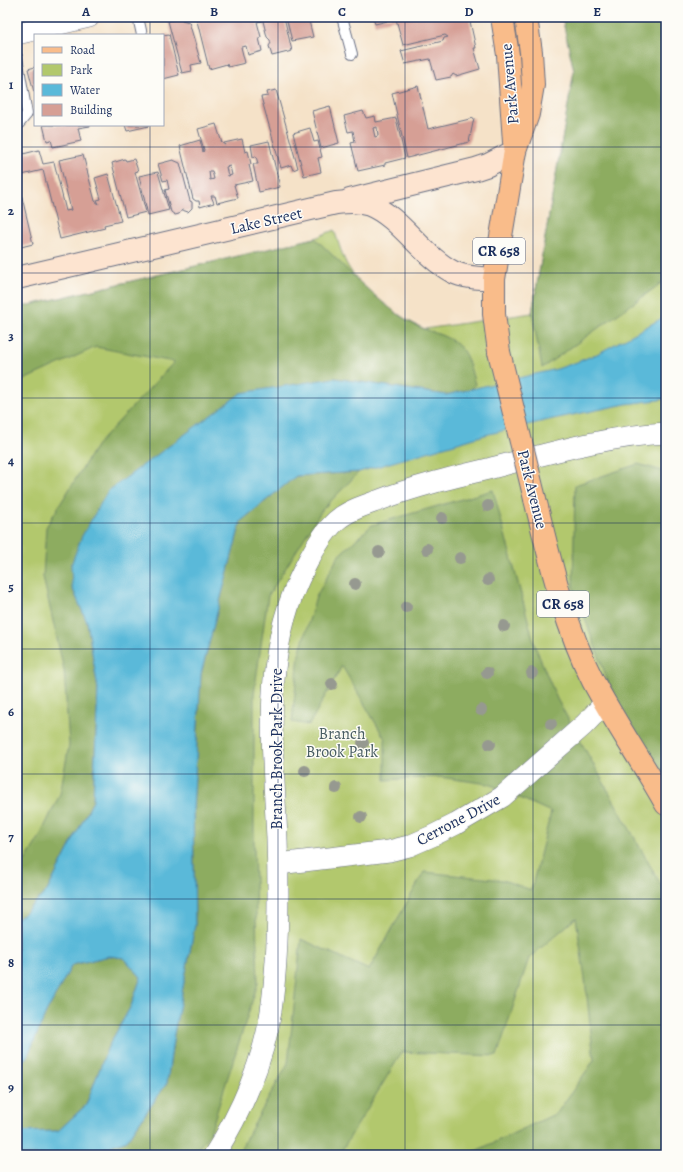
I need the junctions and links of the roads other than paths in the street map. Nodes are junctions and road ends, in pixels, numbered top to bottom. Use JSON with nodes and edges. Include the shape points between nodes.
{"nodes":[{"id":1,"x":89,"y":17,"type":"edge"},
{"id":2,"x":138,"y":17,"type":"edge"},
{"id":3,"x":342,"y":17,"type":"edge"},
{"id":4,"x":502,"y":17,"type":"edge"},
{"id":5,"x":526,"y":17,"type":"edge"},
{"id":6,"x":17,"y":34,"type":"edge"},
{"id":7,"x":142,"y":34,"type":"edge"},
{"id":8,"x":352,"y":54,"type":"dead end"},
{"id":9,"x":17,"y":57,"type":"edge"},
{"id":10,"x":17,"y":126,"type":"edge"},
{"id":11,"x":515,"y":151,"type":"junction"},
{"id":12,"x":336,"y":203,"type":"junction"},
{"id":13,"x":17,"y":278,"type":"edge"},
{"id":14,"x":494,"y":280,"type":"junction"},
{"id":15,"x":666,"y":432,"type":"edge"},
{"id":16,"x":605,"y":703,"type":"junction"},
{"id":17,"x":666,"y":804,"type":"edge"},
{"id":18,"x":278,"y":864,"type":"junction"},
{"id":19,"x":214,"y":1155,"type":"edge"}],
"edges":[{"from":1,"to":6,"type":"street"},
{"from":2,"to":7,"type":"lane"},
{"from":3,"to":8,"type":"lane"},
{"from":4,"to":11,"type":"main road","name":"Park Avenue","number":"CR 658"},
{"from":5,"to":11,"type":"main road","name":"Park Avenue","number":"CR 658","via":[[533,85],[528,114]]},
{"from":9,"to":10,"type":"lane","via":[[27,114]]},
{"from":11,"to":12,"type":"street","via":[[488,165]]},
{"from":11,"to":14,"type":"main road","name":"Park Avenue","number":"CR 658"},
{"from":12,"to":13,"type":"street","name":"Lake Street"},
{"from":12,"to":14,"type":"street","name":"Lake Street","via":[[359,202],[376,208],[385,213],[444,267],[464,276]]},
{"from":14,"to":16,"type":"main road","name":"Park Avenue","number":"CR 658","bridge":true,"via":[[494,314],[499,352],[554,575],[567,616]]},
{"from":15,"to":18,"type":"street","name":"Branch Brook Park Drive","via":[[580,446],[408,489],[348,513],[328,530],[309,558],[293,590],[275,660],[272,719]]},
{"from":16,"to":17,"type":"main road","name":"Park Avenue","number":"CR 658"},
{"from":16,"to":18,"type":"street","name":"Cerrone Drive","via":[[584,725],[502,797],[432,836],[389,851]]},
{"from":18,"to":19,"type":"street","name":"Branch Brook Park Drive","via":[[277,946],[268,1030],[256,1071]]}]}
